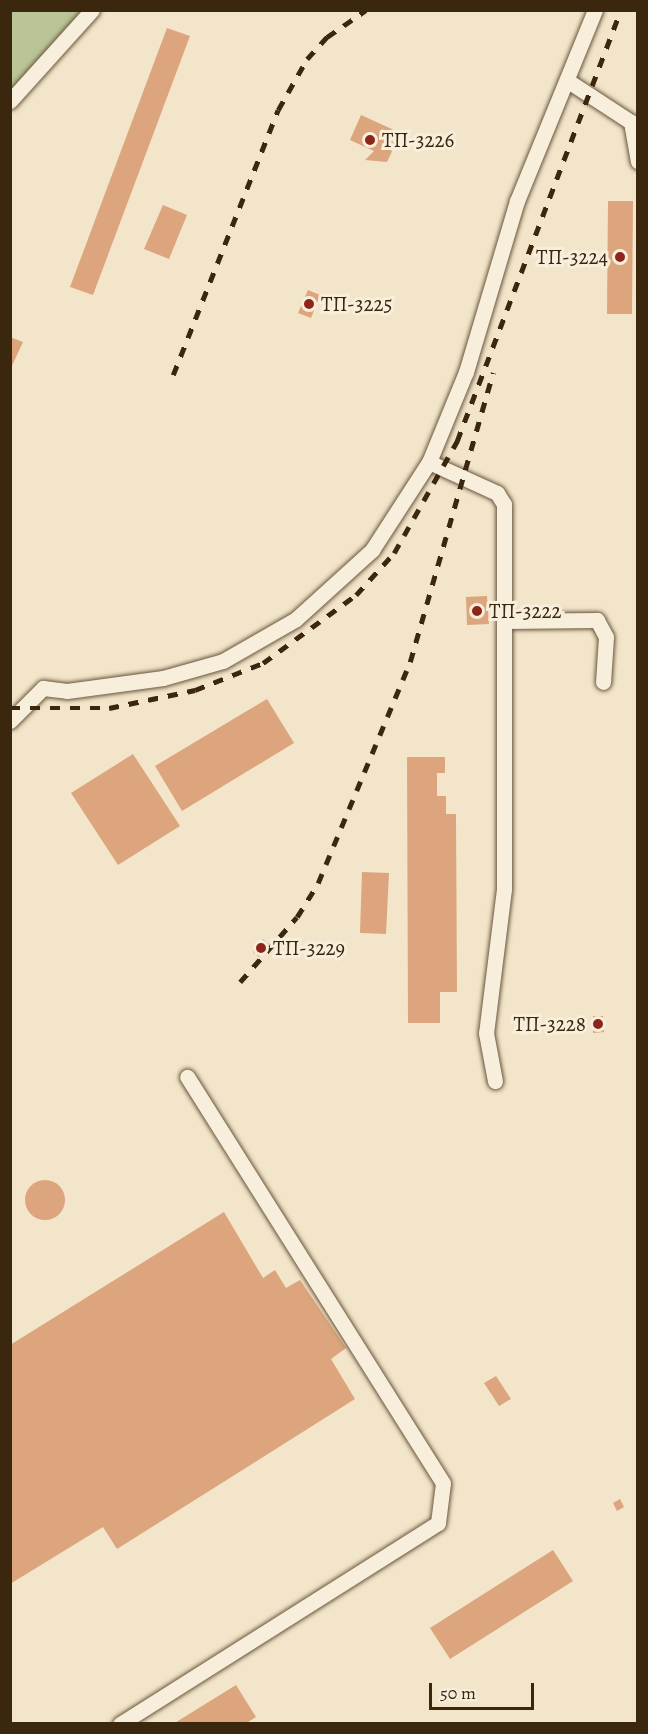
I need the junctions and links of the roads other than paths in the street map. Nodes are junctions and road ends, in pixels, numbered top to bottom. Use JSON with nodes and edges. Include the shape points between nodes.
{"nodes":[{"id":1,"x":92,"y":10,"type":"edge"},
{"id":2,"x":595,"y":10,"type":"edge"},
{"id":3,"x":568,"y":81,"type":"junction"},
{"id":4,"x":10,"y":100,"type":"edge"},
{"id":5,"x":638,"y":162,"type":"edge"},
{"id":6,"x":429,"y":462,"type":"junction"},
{"id":7,"x":504,"y":621,"type":"junction"},
{"id":8,"x":603,"y":682,"type":"dead end"},
{"id":9,"x":10,"y":721,"type":"edge"},
{"id":10,"x":187,"y":1077,"type":"dead end"},
{"id":11,"x":495,"y":1081,"type":"dead end"},
{"id":12,"x":120,"y":1724,"type":"edge"}],
"edges":[{"from":1,"to":4,"type":"street"},
{"from":2,"to":3,"type":"street"},
{"from":3,"to":5,"type":"street","via":[[631,122]]},
{"from":3,"to":6,"type":"street","via":[[517,201],[466,372]]},
{"from":6,"to":7,"type":"street","via":[[501,498]]},
{"from":6,"to":9,"type":"street","via":[[372,550],[296,619],[223,661],[163,678],[67,691],[43,688]]},
{"from":7,"to":8,"type":"street","via":[[597,620],[606,637]]},
{"from":7,"to":11,"type":"street","via":[[504,907],[486,1026]]},
{"from":10,"to":12,"type":"street","via":[[442,1483],[438,1523]]}]}
